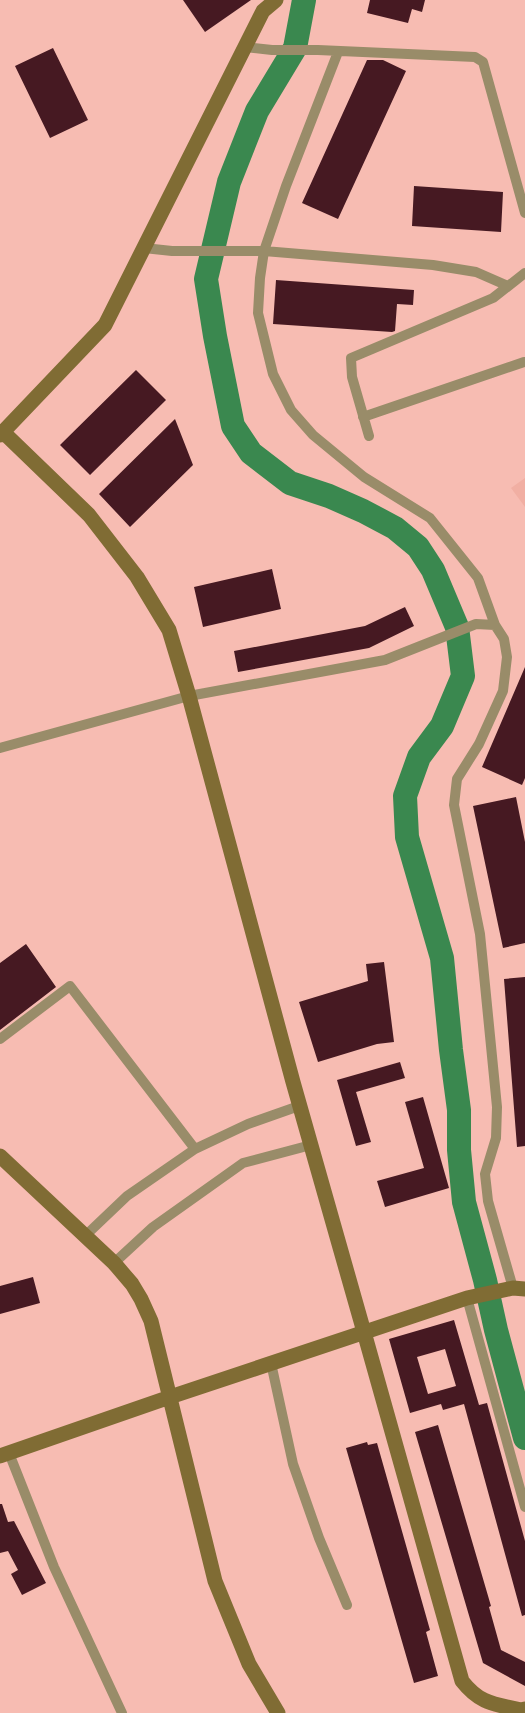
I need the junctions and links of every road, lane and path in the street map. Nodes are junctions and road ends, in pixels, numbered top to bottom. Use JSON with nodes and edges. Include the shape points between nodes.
{"nodes":[{"id":1,"x":276,"y":0,"type":"edge"},
{"id":2,"x":245,"y":48,"type":"junction"},
{"id":3,"x":338,"y":52,"type":"junction"},
{"id":4,"x":525,"y":213,"type":"edge"},
{"id":5,"x":144,"y":248,"type":"junction"},
{"id":6,"x":264,"y":251,"type":"junction"},
{"id":7,"x":525,"y":273,"type":"edge"},
{"id":8,"x":508,"y":286,"type":"junction"},
{"id":9,"x":524,"y":362,"type":"edge"},
{"id":10,"x":363,"y":417,"type":"junction"},
{"id":11,"x":2,"y":433,"type":"edge"},
{"id":12,"x":369,"y":436,"type":"dead end"},
{"id":13,"x":495,"y":625,"type":"junction"},
{"id":14,"x":189,"y":696,"type":"junction"},
{"id":15,"x":0,"y":747,"type":"edge"},
{"id":16,"x":0,"y":1039,"type":"edge"},
{"id":17,"x":299,"y":1106,"type":"junction"},
{"id":18,"x":311,"y":1145,"type":"junction"},
{"id":19,"x":195,"y":1149,"type":"junction"},
{"id":20,"x":0,"y":1156,"type":"edge"},
{"id":21,"x":85,"y":1236,"type":"junction"},
{"id":22,"x":114,"y":1263,"type":"junction"},
{"id":23,"x":519,"y":1288,"type":"edge"},
{"id":24,"x":470,"y":1297,"type":"junction"},
{"id":25,"x":364,"y":1332,"type":"junction"},
{"id":26,"x":271,"y":1363,"type":"junction"},
{"id":27,"x":170,"y":1397,"type":"junction"},
{"id":28,"x":5,"y":1455,"type":"edge"},
{"id":29,"x":525,"y":1507,"type":"edge"},
{"id":30,"x":347,"y":1605,"type":"dead end"},
{"id":31,"x":487,"y":1708,"type":"edge"},
{"id":32,"x":525,"y":1709,"type":"edge"},
{"id":33,"x":122,"y":1713,"type":"edge"},
{"id":34,"x":278,"y":1713,"type":"edge"}],
"edges":[{"from":1,"to":2,"type":"street","via":[[263,11]]},
{"from":2,"to":3,"type":"street"},
{"from":2,"to":5,"type":"street"},
{"from":3,"to":4,"type":"street","via":[[475,57],[483,62]]},
{"from":3,"to":6,"type":"street"},
{"from":5,"to":6,"type":"street"},
{"from":5,"to":11,"type":"street","via":[[105,325]]},
{"from":6,"to":8,"type":"street","via":[[433,265],[476,272]]},
{"from":6,"to":13,"type":"street","via":[[258,313],[273,374],[291,410],[364,477],[430,518],[478,578]]},
{"from":7,"to":8,"type":"street"},
{"from":8,"to":10,"type":"street","via":[[493,298],[351,358]]},
{"from":9,"to":10,"type":"street"},
{"from":10,"to":12,"type":"street"},
{"from":11,"to":14,"type":"street","via":[[89,515],[137,577],[169,630]]},
{"from":13,"to":14,"type":"street","via":[[476,624],[385,660]]},
{"from":13,"to":23,"type":"street","via":[[504,639],[507,657],[503,691],[479,744],[457,779],[454,805],[480,934],[497,1107],[496,1138],[485,1174],[488,1201]]},
{"from":14,"to":15,"type":"street"},
{"from":14,"to":17,"type":"street"},
{"from":16,"to":19,"type":"street","via":[[70,986]]},
{"from":17,"to":18,"type":"street"},
{"from":17,"to":19,"type":"street"},
{"from":18,"to":22,"type":"street","via":[[243,1163],[153,1227]]},
{"from":18,"to":25,"type":"street"},
{"from":19,"to":21,"type":"street","via":[[127,1196]]},
{"from":20,"to":21,"type":"street"},
{"from":21,"to":22,"type":"street"},
{"from":22,"to":27,"type":"street","via":[[132,1284],[151,1321]]},
{"from":23,"to":24,"type":"street"},
{"from":24,"to":25,"type":"street"},
{"from":24,"to":29,"type":"street"},
{"from":25,"to":26,"type":"street"},
{"from":25,"to":31,"type":"street","via":[[462,1682]]},
{"from":26,"to":27,"type":"street"},
{"from":26,"to":30,"type":"street","via":[[293,1464]]},
{"from":27,"to":28,"type":"street"},
{"from":27,"to":34,"type":"street","via":[[215,1581],[249,1664]]},
{"from":28,"to":33,"type":"street"},
{"from":31,"to":32,"type":"street"}]}
